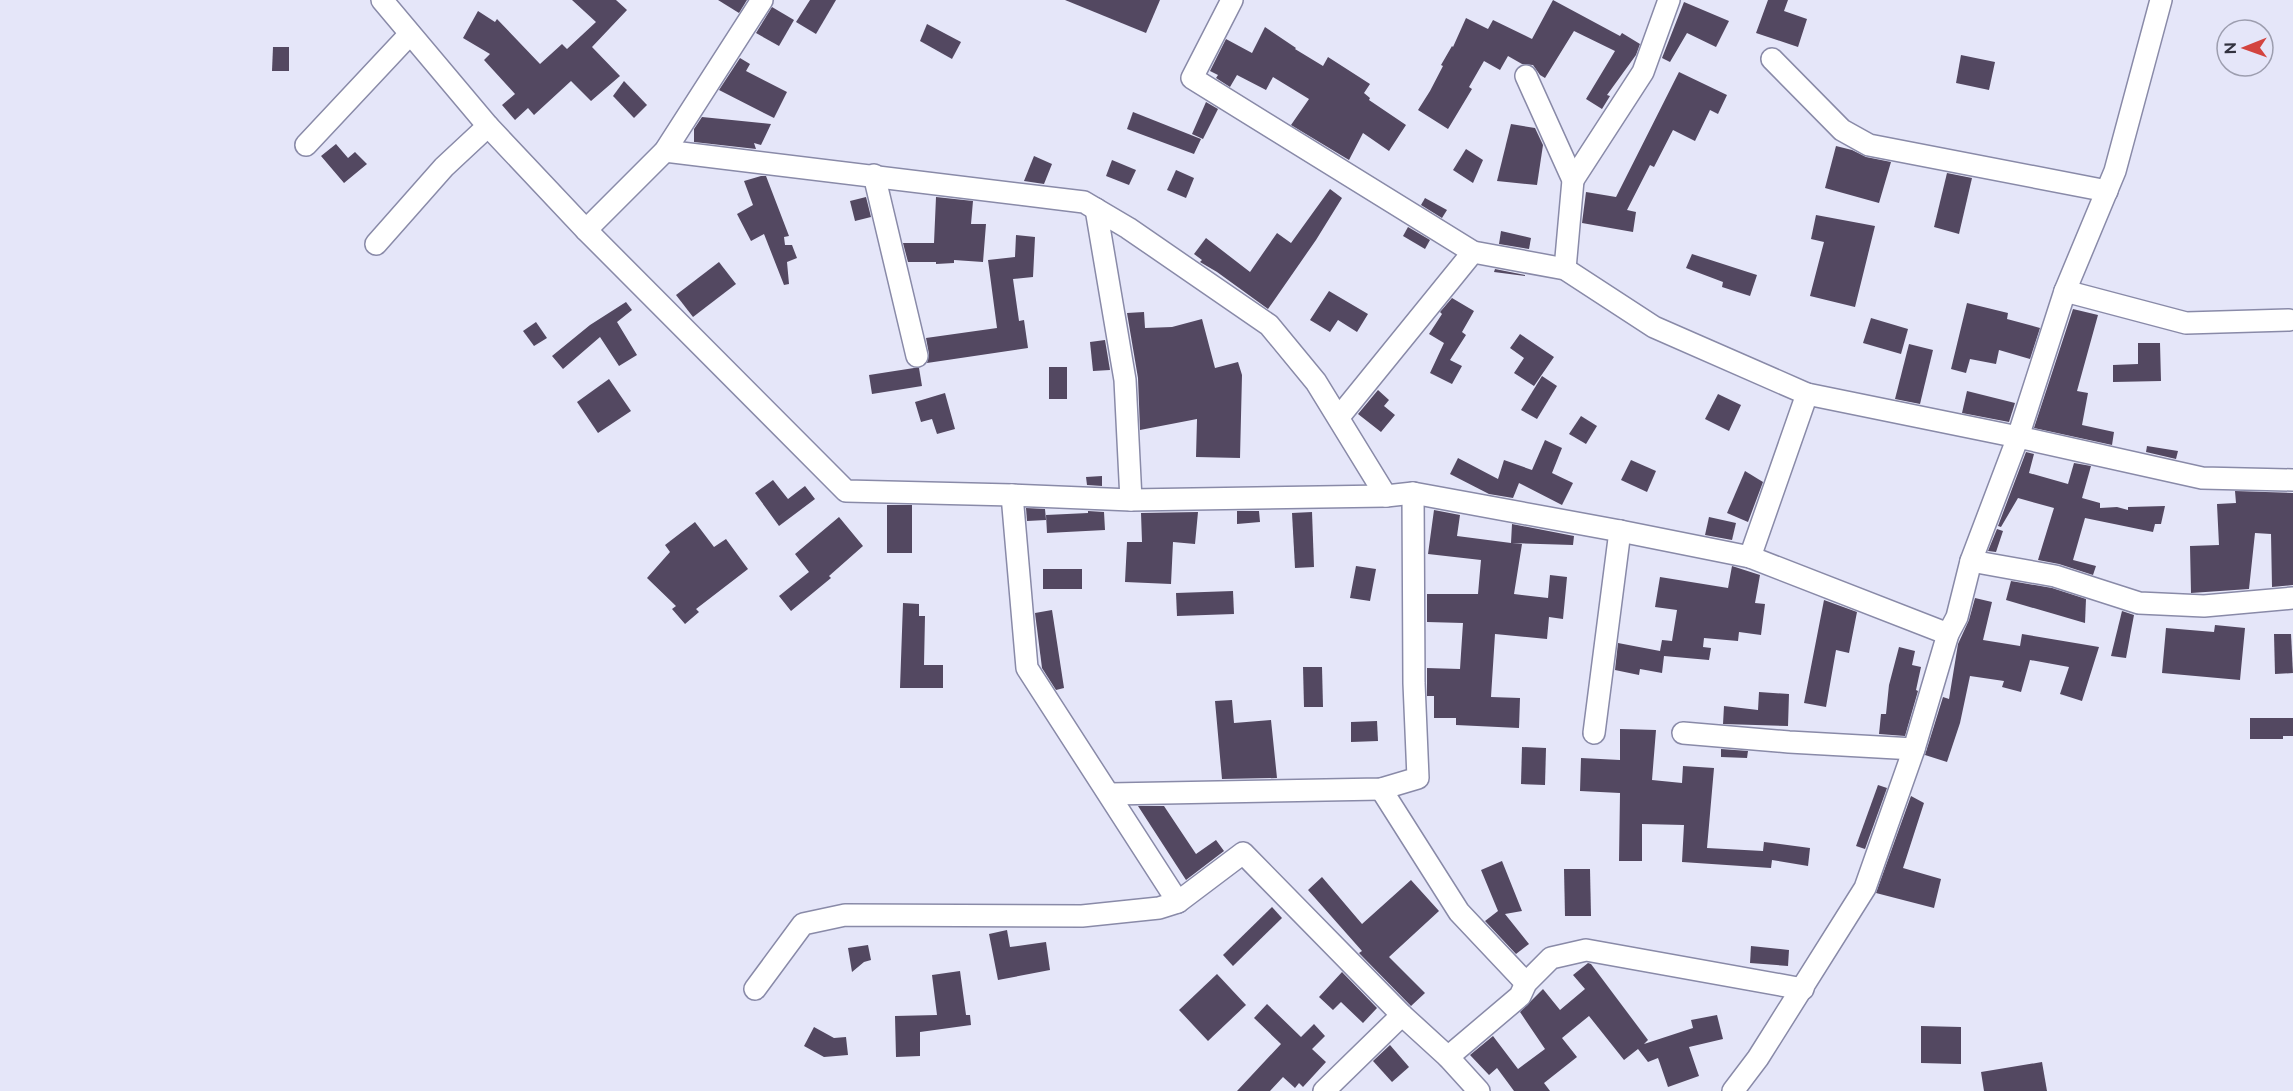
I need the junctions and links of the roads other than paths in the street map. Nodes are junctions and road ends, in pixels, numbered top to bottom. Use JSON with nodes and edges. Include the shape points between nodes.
{"nodes":[{"id":1,"x":381,"y":0,"type":"edge"},
{"id":2,"x":762,"y":0,"type":"edge"},
{"id":3,"x":1232,"y":0,"type":"edge"},
{"id":4,"x":1669,"y":0,"type":"edge"},
{"id":5,"x":2161,"y":0,"type":"edge"},
{"id":6,"x":410,"y":34,"type":"junction"},
{"id":7,"x":1772,"y":59,"type":"dead end"},
{"id":8,"x":1526,"y":76,"type":"dead end"},
{"id":9,"x":488,"y":126,"type":"junction"},
{"id":10,"x":306,"y":145,"type":"dead end"},
{"id":11,"x":665,"y":151,"type":"junction"},
{"id":12,"x":874,"y":175,"type":"junction"},
{"id":13,"x":1573,"y":180,"type":"junction"},
{"id":14,"x":2107,"y":191,"type":"junction"},
{"id":15,"x":1096,"y":209,"type":"junction"},
{"id":16,"x":586,"y":230,"type":"junction"},
{"id":17,"x":376,"y":244,"type":"dead end"},
{"id":18,"x":1473,"y":252,"type":"junction"},
{"id":19,"x":1566,"y":269,"type":"junction"},
{"id":20,"x":2065,"y":291,"type":"junction"},
{"id":21,"x":2289,"y":320,"type":"dead end"},
{"id":22,"x":917,"y":356,"type":"dead end"},
{"id":23,"x":1807,"y":394,"type":"junction"},
{"id":24,"x":1339,"y":417,"type":"junction"},
{"id":25,"x":2018,"y":437,"type":"junction"},
{"id":26,"x":2293,"y":480,"type":"edge"},
{"id":27,"x":1413,"y":493,"type":"junction"},
{"id":28,"x":1012,"y":495,"type":"junction"},
{"id":29,"x":1386,"y":496,"type":"junction"},
{"id":30,"x":1131,"y":500,"type":"junction"},
{"id":31,"x":1620,"y":531,"type":"junction"},
{"id":32,"x":1750,"y":557,"type":"junction"},
{"id":33,"x":1971,"y":561,"type":"junction"},
{"id":34,"x":2293,"y":598,"type":"edge"},
{"id":35,"x":1948,"y":634,"type":"junction"},
{"id":36,"x":1594,"y":733,"type":"dead end"},
{"id":37,"x":1683,"y":733,"type":"dead end"},
{"id":38,"x":1914,"y":748,"type":"junction"},
{"id":39,"x":1381,"y":789,"type":"junction"},
{"id":40,"x":1110,"y":794,"type":"junction"},
{"id":41,"x":1178,"y":902,"type":"junction"},
{"id":42,"x":1526,"y":983,"type":"junction"},
{"id":43,"x":755,"y":989,"type":"dead end"},
{"id":44,"x":1803,"y":989,"type":"junction"},
{"id":45,"x":1402,"y":1015,"type":"junction"},
{"id":46,"x":1448,"y":1057,"type":"junction"},
{"id":47,"x":1324,"y":1091,"type":"edge"},
{"id":48,"x":1479,"y":1091,"type":"edge"},
{"id":49,"x":1733,"y":1091,"type":"edge"}],
"edges":[{"from":1,"to":6,"type":"street"},
{"from":2,"to":11,"type":"street"},
{"from":3,"to":18,"type":"street","via":[[1192,78]]},
{"from":4,"to":13,"type":"street","via":[[1643,72]]},
{"from":5,"to":14,"type":"street"},
{"from":6,"to":9,"type":"street"},
{"from":6,"to":10,"type":"street"},
{"from":7,"to":14,"type":"street","via":[[1842,130],[1869,145]]},
{"from":8,"to":13,"type":"street"},
{"from":9,"to":16,"type":"street"},
{"from":9,"to":17,"type":"street","via":[[444,167]]},
{"from":11,"to":12,"type":"street"},
{"from":11,"to":16,"type":"street"},
{"from":12,"to":15,"type":"street","via":[[1084,202]]},
{"from":12,"to":22,"type":"street"},
{"from":13,"to":19,"type":"street"},
{"from":14,"to":20,"type":"street"},
{"from":15,"to":24,"type":"street","via":[[1269,326],[1316,382]]},
{"from":15,"to":30,"type":"street","via":[[1125,380]]},
{"from":16,"to":28,"type":"street","via":[[846,491]]},
{"from":18,"to":19,"type":"street"},
{"from":18,"to":24,"type":"street"},
{"from":19,"to":23,"type":"street","via":[[1654,327]]},
{"from":20,"to":21,"type":"street","via":[[2186,323]]},
{"from":20,"to":25,"type":"street"},
{"from":23,"to":25,"type":"street"},
{"from":23,"to":32,"type":"street"},
{"from":24,"to":29,"type":"street"},
{"from":25,"to":26,"type":"street","via":[[2202,478]]},
{"from":25,"to":33,"type":"street"},
{"from":27,"to":29,"type":"street"},
{"from":27,"to":31,"type":"street"},
{"from":27,"to":39,"type":"street","via":[[1418,778]]},
{"from":28,"to":30,"type":"street"},
{"from":28,"to":40,"type":"street","via":[[1028,668]]},
{"from":29,"to":30,"type":"street"},
{"from":31,"to":32,"type":"street"},
{"from":31,"to":36,"type":"street"},
{"from":32,"to":35,"type":"street"},
{"from":33,"to":34,"type":"street","via":[[2055,576],[2139,603],[2204,606]]},
{"from":33,"to":35,"type":"street","via":[[1957,617]]},
{"from":35,"to":38,"type":"street"},
{"from":37,"to":38,"type":"street"},
{"from":38,"to":44,"type":"street","via":[[1865,888]]},
{"from":39,"to":40,"type":"street"},
{"from":39,"to":42,"type":"street","via":[[1459,912]]},
{"from":40,"to":41,"type":"street"},
{"from":41,"to":43,"type":"street","via":[[1159,908],[1082,915],[845,915],[803,924]]},
{"from":41,"to":45,"type":"street","via":[[1243,853]]},
{"from":42,"to":44,"type":"street","via":[[1551,958],[1586,951]]},
{"from":42,"to":46,"type":"street","via":[[1520,996]]},
{"from":44,"to":49,"type":"street"},
{"from":45,"to":46,"type":"street"},
{"from":45,"to":47,"type":"street"},
{"from":46,"to":48,"type":"street"}]}
